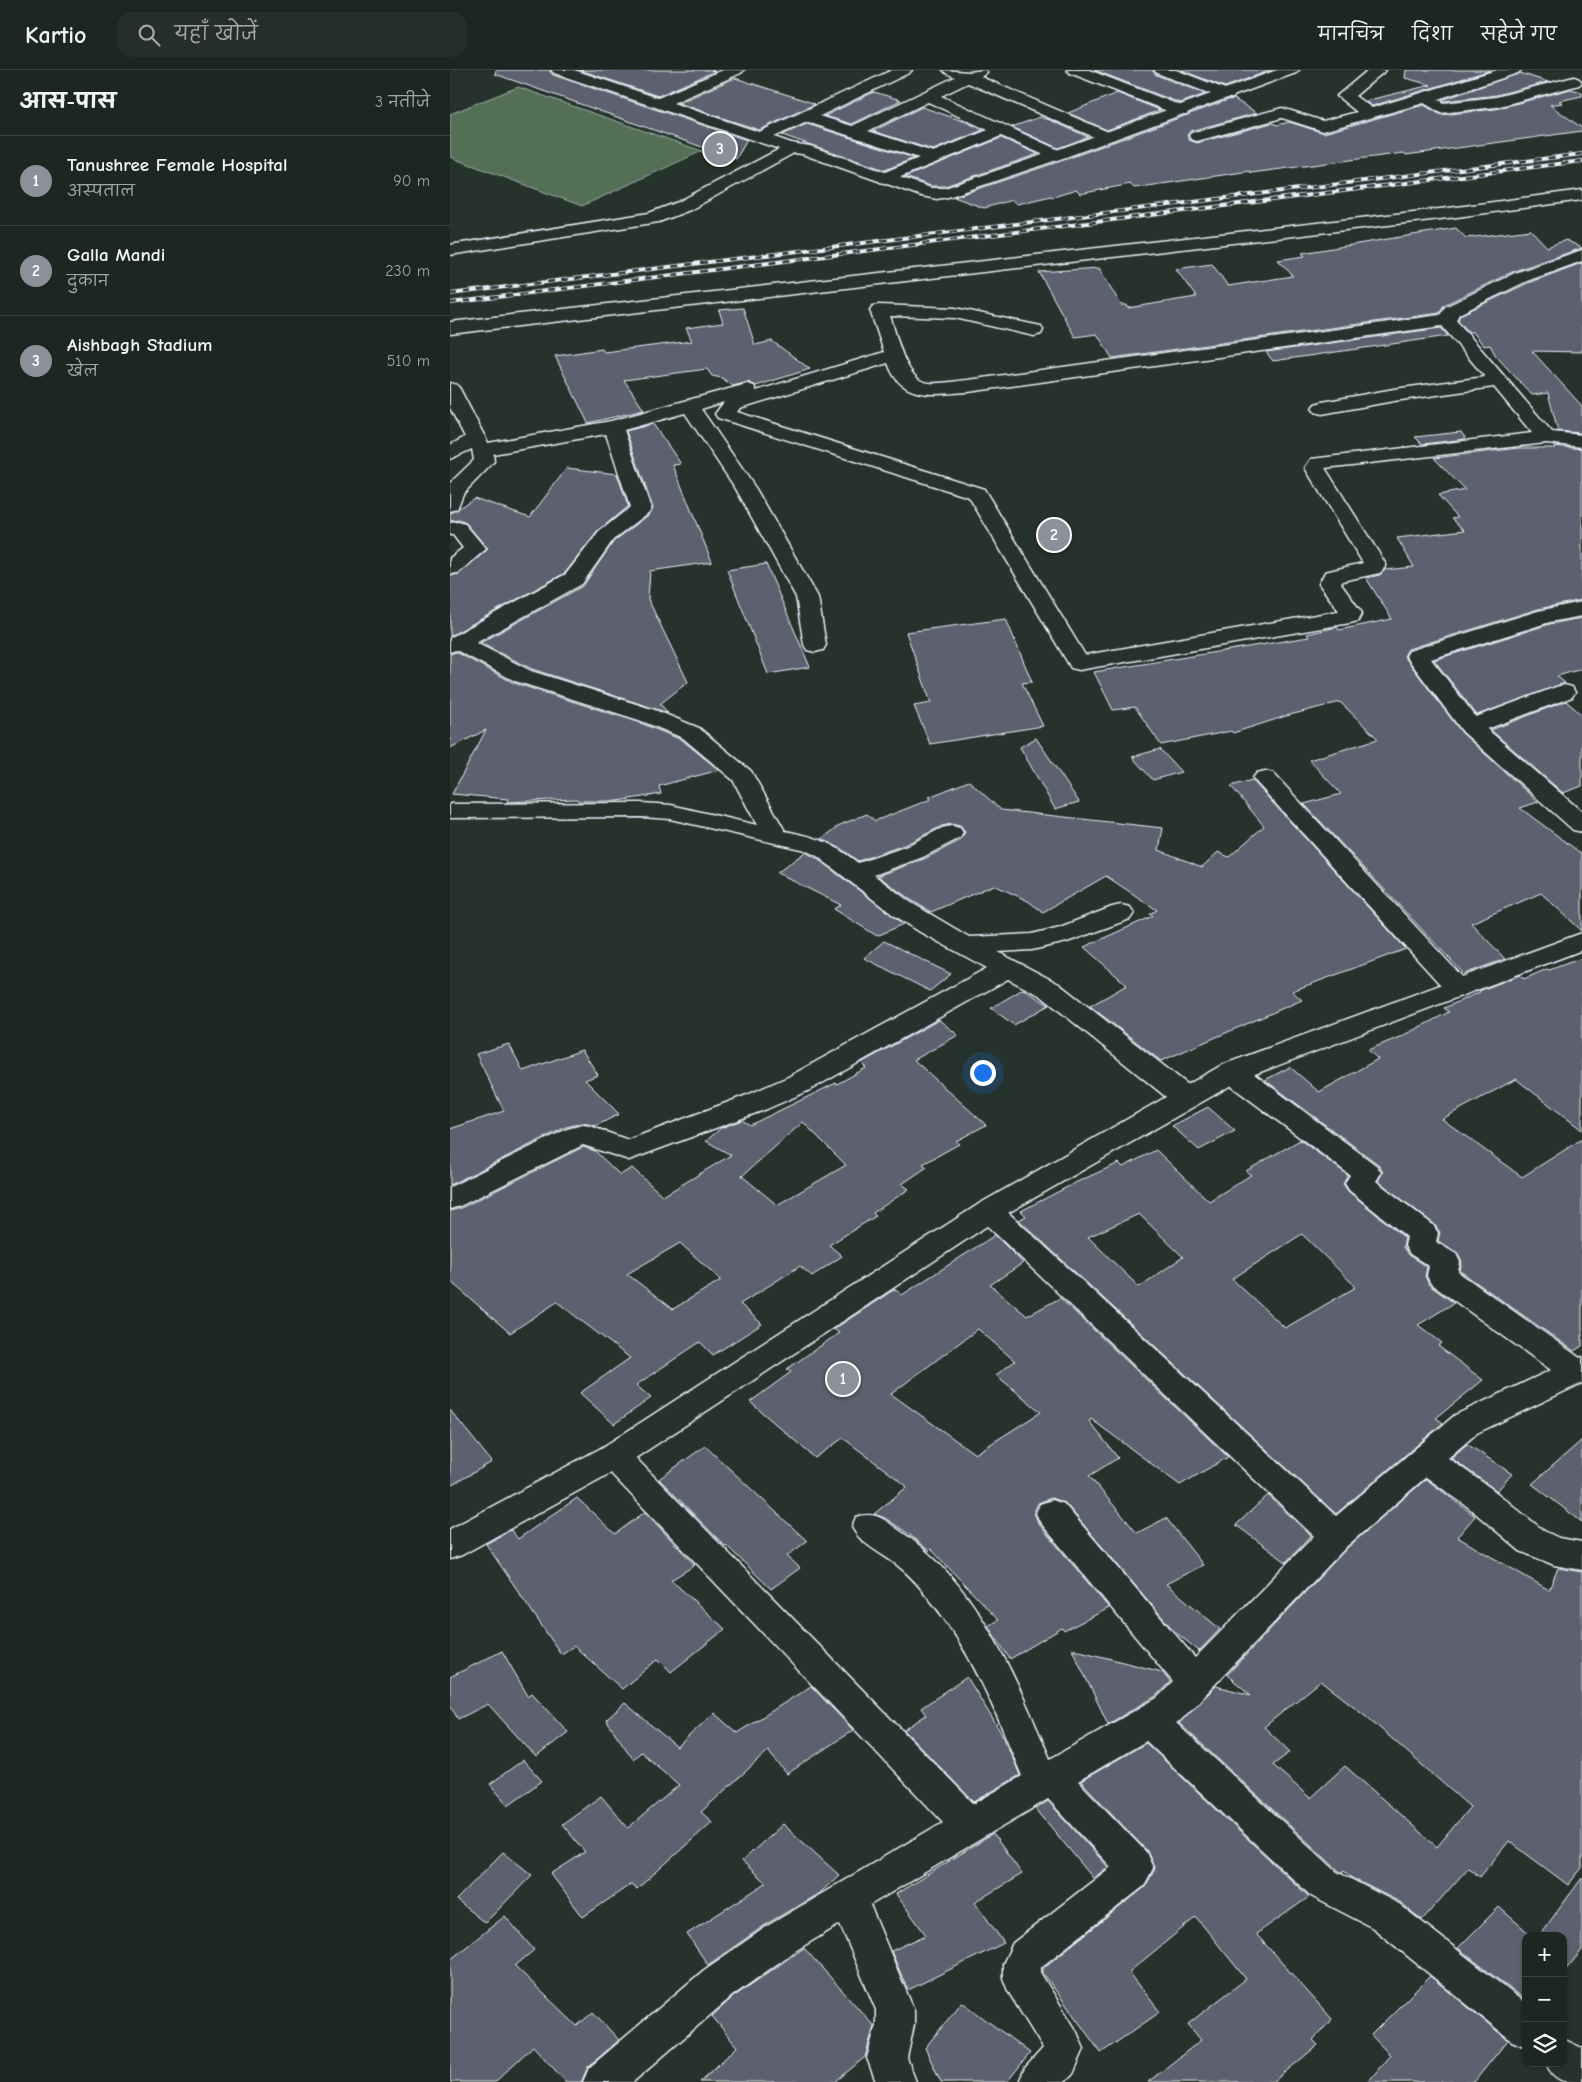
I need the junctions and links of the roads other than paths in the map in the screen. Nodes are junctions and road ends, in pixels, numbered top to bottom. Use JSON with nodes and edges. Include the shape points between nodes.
{"nodes":[{"id":1,"x":559,"y":70,"type":"edge"},
{"id":2,"x":904,"y":70,"type":"edge"},
{"id":3,"x":951,"y":70,"type":"edge"},
{"id":4,"x":982,"y":70,"type":"edge"},
{"id":5,"x":1075,"y":70,"type":"edge"},
{"id":6,"x":1162,"y":70,"type":"edge"},
{"id":7,"x":1291,"y":70,"type":"edge"},
{"id":8,"x":1378,"y":70,"type":"edge"},
{"id":9,"x":1513,"y":70,"type":"edge"},
{"id":10,"x":730,"y":71,"type":"edge"},
{"id":11,"x":1553,"y":73,"type":"dead end"},
{"id":12,"x":968,"y":77,"type":"junction"},
{"id":13,"x":1578,"y":84,"type":"edge"},
{"id":14,"x":1227,"y":95,"type":"junction"},
{"id":15,"x":927,"y":96,"type":"junction"},
{"id":16,"x":1426,"y":98,"type":"junction"},
{"id":17,"x":659,"y":103,"type":"junction"},
{"id":18,"x":1181,"y":111,"type":"junction"},
{"id":19,"x":1368,"y":112,"type":"junction"},
{"id":20,"x":805,"y":116,"type":"junction"},
{"id":21,"x":1001,"y":130,"type":"junction"},
{"id":22,"x":853,"y":132,"type":"junction"},
{"id":23,"x":1197,"y":136,"type":"dead end"},
{"id":24,"x":761,"y":137,"type":"junction"},
{"id":25,"x":1107,"y":137,"type":"junction"},
{"id":26,"x":791,"y":148,"type":"junction"},
{"id":27,"x":1057,"y":156,"type":"junction"},
{"id":28,"x":934,"y":158,"type":"junction"},
{"id":29,"x":886,"y":178,"type":"junction"},
{"id":30,"x":1582,"y":196,"type":"edge"},
{"id":31,"x":450,"y":250,"type":"edge"},
{"id":32,"x":1582,"y":255,"type":"edge"},
{"id":33,"x":871,"y":278,"type":"junction"},
{"id":34,"x":879,"y":310,"type":"junction"},
{"id":35,"x":1447,"y":320,"type":"junction"},
{"id":36,"x":450,"y":328,"type":"edge"},
{"id":37,"x":1034,"y":330,"type":"dead end"},
{"id":38,"x":894,"y":355,"type":"junction"},
{"id":39,"x":1497,"y":381,"type":"junction"},
{"id":40,"x":450,"y":389,"type":"edge"},
{"id":41,"x":690,"y":406,"type":"junction"},
{"id":42,"x":1322,"y":408,"type":"dead end"},
{"id":43,"x":613,"y":427,"type":"junction"},
{"id":44,"x":1546,"y":437,"type":"junction"},
{"id":45,"x":1582,"y":441,"type":"edge"},
{"id":46,"x":479,"y":445,"type":"junction"},
{"id":47,"x":450,"y":453,"type":"edge"},
{"id":48,"x":450,"y":505,"type":"edge"},
{"id":49,"x":450,"y":529,"type":"edge"},
{"id":50,"x":450,"y":568,"type":"edge"},
{"id":51,"x":1582,"y":609,"type":"edge"},
{"id":52,"x":454,"y":644,"type":"edge"},
{"id":53,"x":815,"y":645,"type":"dead end"},
{"id":54,"x":1564,"y":692,"type":"dead end"},
{"id":55,"x":1471,"y":727,"type":"junction"},
{"id":56,"x":1265,"y":778,"type":"dead end"},
{"id":57,"x":450,"y":811,"type":"edge"},
{"id":58,"x":1582,"y":826,"type":"edge"},
{"id":59,"x":951,"y":833,"type":"dead end"},
{"id":60,"x":774,"y":834,"type":"junction"},
{"id":61,"x":855,"y":873,"type":"junction"},
{"id":62,"x":1121,"y":913,"type":"dead end"},
{"id":63,"x":1582,"y":941,"type":"edge"},
{"id":64,"x":967,"y":946,"type":"junction"},
{"id":65,"x":1009,"y":967,"type":"junction"},
{"id":66,"x":1458,"y":988,"type":"junction"},
{"id":67,"x":1232,"y":1072,"type":"junction"},
{"id":68,"x":1186,"y":1098,"type":"junction"},
{"id":69,"x":450,"y":1199,"type":"edge"},
{"id":70,"x":989,"y":1211,"type":"junction"},
{"id":71,"x":1580,"y":1371,"type":"edge"},
{"id":72,"x":614,"y":1456,"type":"junction"},
{"id":73,"x":1424,"y":1460,"type":"junction"},
{"id":74,"x":1052,"y":1513,"type":"dead end"},
{"id":75,"x":868,"y":1527,"type":"dead end"},
{"id":76,"x":1335,"y":1536,"type":"junction"},
{"id":77,"x":450,"y":1545,"type":"edge"},
{"id":78,"x":1582,"y":1556,"type":"edge"},
{"id":79,"x":1194,"y":1682,"type":"junction"},
{"id":80,"x":1148,"y":1721,"type":"junction"},
{"id":81,"x":1047,"y":1780,"type":"junction"},
{"id":82,"x":970,"y":1824,"type":"junction"},
{"id":83,"x":848,"y":1898,"type":"junction"},
{"id":84,"x":1522,"y":2025,"type":"edge"},
{"id":85,"x":1567,"y":2061,"type":"edge"},
{"id":86,"x":1582,"y":2073,"type":"edge"},
{"id":87,"x":603,"y":2082,"type":"edge"},
{"id":88,"x":896,"y":2082,"type":"edge"},
{"id":89,"x":1039,"y":2082,"type":"edge"}],
"edges":[{"from":1,"to":17,"type":"street"},
{"from":2,"to":20,"type":"street"},
{"from":3,"to":12,"type":"street"},
{"from":4,"to":12,"type":"street"},
{"from":5,"to":18,"type":"street"},
{"from":6,"to":14,"type":"street"},
{"from":7,"to":14,"type":"street"},
{"from":8,"to":19,"type":"street","via":[[1345,96]]},
{"from":9,"to":16,"type":"street"},
{"from":10,"to":17,"type":"street"},
{"from":11,"to":13,"type":"street"},
{"from":12,"to":15,"type":"street"},
{"from":12,"to":25,"type":"street"},
{"from":13,"to":16,"type":"street","via":[[1496,102],[1441,108]]},
{"from":14,"to":18,"type":"street"},
{"from":15,"to":21,"type":"street"},
{"from":15,"to":22,"type":"street"},
{"from":16,"to":19,"type":"street"},
{"from":17,"to":24,"type":"street"},
{"from":18,"to":25,"type":"street"},
{"from":19,"to":23,"type":"street","via":[[1323,126],[1282,113]]},
{"from":20,"to":22,"type":"street"},
{"from":20,"to":24,"type":"street"},
{"from":21,"to":27,"type":"street"},
{"from":21,"to":28,"type":"street"},
{"from":22,"to":28,"type":"street"},
{"from":24,"to":26,"type":"street"},
{"from":25,"to":27,"type":"street"},
{"from":26,"to":29,"type":"street","via":[[804,148]]},
{"from":26,"to":31,"type":"street","via":[[684,206],[653,218]]},
{"from":27,"to":29,"type":"street","via":[[943,194]]},
{"from":28,"to":29,"type":"street"},
{"from":30,"to":33,"type":"street"},
{"from":32,"to":35,"type":"street","via":[[1521,277],[1451,311]]},
{"from":33,"to":34,"type":"street"},
{"from":33,"to":36,"type":"street"},
{"from":34,"to":37,"type":"street","via":[[955,313]]},
{"from":34,"to":38,"type":"street"},
{"from":34,"to":41,"type":"street","via":[[866,355]]},
{"from":35,"to":38,"type":"street","via":[[1016,380],[928,389],[913,385],[901,374]]},
{"from":35,"to":39,"type":"street"},
{"from":38,"to":44,"type":"street","via":[[734,404],[725,414],[977,493],[1079,663],[1350,616],[1330,580],[1372,568],[1374,563],[1315,468],[1318,463]]},
{"from":39,"to":42,"type":"street"},
{"from":39,"to":44,"type":"street"},
{"from":40,"to":46,"type":"street"},
{"from":41,"to":43,"type":"street"},
{"from":41,"to":53,"type":"street","via":[[746,489],[807,597]]},
{"from":43,"to":46,"type":"street"},
{"from":43,"to":52,"type":"street","via":[[641,509],[606,536],[574,579]]},
{"from":44,"to":45,"type":"street"},
{"from":46,"to":47,"type":"street"},
{"from":46,"to":48,"type":"street","via":[[484,461],[453,492]]},
{"from":49,"to":50,"type":"street","via":[[458,528],[475,549]]},
{"from":51,"to":55,"type":"street","via":[[1546,616],[1417,656]]},
{"from":52,"to":60,"type":"street","via":[[523,676],[647,715],[692,733],[743,776]]},
{"from":54,"to":55,"type":"street"},
{"from":55,"to":58,"type":"street"},
{"from":56,"to":66,"type":"street"},
{"from":57,"to":60,"type":"street","via":[[671,812]]},
{"from":59,"to":61,"type":"street","via":[[914,852]]},
{"from":60,"to":61,"type":"street","via":[[812,844]]},
{"from":61,"to":64,"type":"street","via":[[901,908]]},
{"from":62,"to":64,"type":"street","via":[[1067,934],[1032,942]]},
{"from":63,"to":66,"type":"street"},
{"from":64,"to":65,"type":"street"},
{"from":65,"to":68,"type":"street","via":[[1050,990]]},
{"from":65,"to":69,"type":"street","via":[[798,1084],[757,1102],[630,1150],[589,1135],[577,1136]]},
{"from":66,"to":67,"type":"street"},
{"from":67,"to":68,"type":"street"},
{"from":67,"to":71,"type":"street","via":[[1367,1173],[1360,1182],[1423,1233],[1420,1246],[1445,1262],[1442,1276]]},
{"from":68,"to":70,"type":"street"},
{"from":70,"to":72,"type":"street"},
{"from":70,"to":76,"type":"street"},
{"from":71,"to":73,"type":"street","via":[[1466,1424]]},
{"from":72,"to":77,"type":"street"},
{"from":72,"to":82,"type":"street"},
{"from":73,"to":76,"type":"street"},
{"from":73,"to":78,"type":"street","via":[[1480,1498],[1532,1541],[1554,1551]]},
{"from":74,"to":79,"type":"street"},
{"from":75,"to":81,"type":"street","via":[[922,1566],[959,1611],[1001,1684]]},
{"from":76,"to":79,"type":"street"},
{"from":79,"to":80,"type":"street","via":[[1169,1708]]},
{"from":80,"to":81,"type":"street"},
{"from":80,"to":84,"type":"street","via":[[1324,1884],[1386,1916]]},
{"from":81,"to":82,"type":"street"},
{"from":81,"to":89,"type":"street","via":[[1134,1868],[1132,1874],[1026,1956],[1022,1964],[1022,1978],[1064,2049],[1059,2060]]},
{"from":82,"to":83,"type":"street"},
{"from":83,"to":87,"type":"street","via":[[782,1938],[718,1983]]},
{"from":83,"to":88,"type":"street","via":[[894,2010],[895,2025],[887,2058]]},
{"from":85,"to":86,"type":"street"}]}
